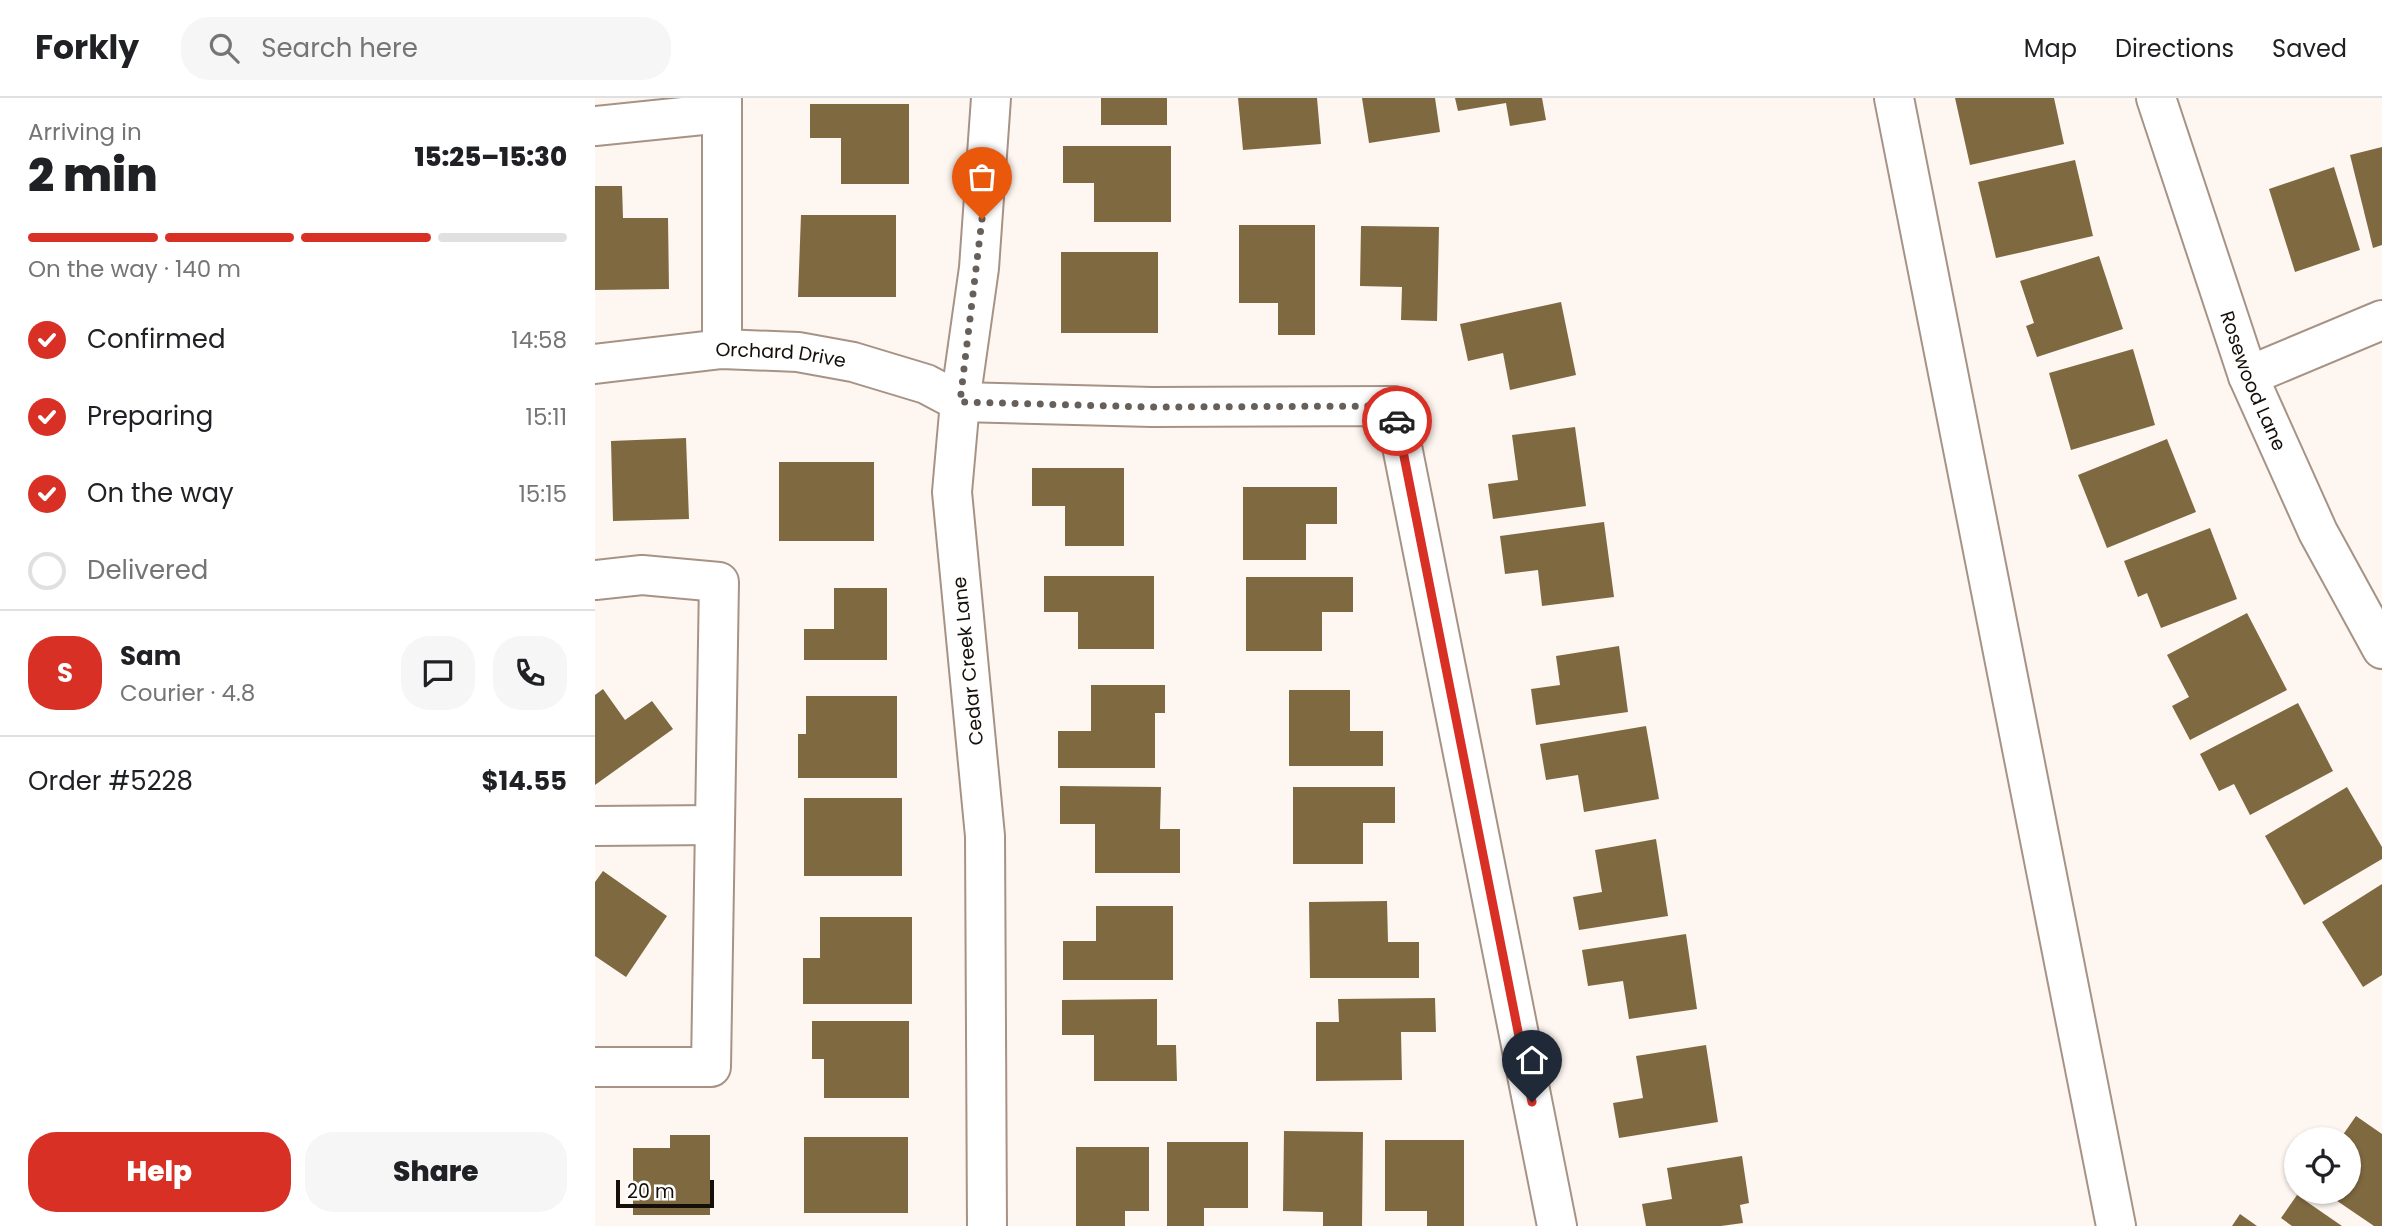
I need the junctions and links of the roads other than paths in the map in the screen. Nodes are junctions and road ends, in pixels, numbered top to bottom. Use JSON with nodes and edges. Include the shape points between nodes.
{"nodes":[{"id":1,"x":991,"y":98,"type":"edge"},
{"id":2,"x":1894,"y":98,"type":"edge"},
{"id":3,"x":2156,"y":98,"type":"edge"},
{"id":4,"x":722,"y":105,"type":"edge"},
{"id":5,"x":595,"y":126,"type":"edge"},
{"id":6,"x":2382,"y":320,"type":"edge"},
{"id":7,"x":722,"y":349,"type":"junction"},
{"id":8,"x":595,"y":364,"type":"edge"},
{"id":9,"x":2248,"y":376,"type":"junction"},
{"id":10,"x":960,"y":402,"type":"junction"},
{"id":11,"x":595,"y":580,"type":"edge"},
{"id":12,"x":2382,"y":649,"type":"edge"},
{"id":13,"x":715,"y":825,"type":"junction"},
{"id":14,"x":595,"y":826,"type":"edge"},
{"id":15,"x":595,"y":1067,"type":"edge"},
{"id":16,"x":987,"y":1226,"type":"edge"},
{"id":17,"x":1557,"y":1226,"type":"edge"},
{"id":18,"x":2116,"y":1226,"type":"edge"}],
"edges":[{"from":1,"to":10,"type":"street","name":"Cedar Creek Lane","via":[[979,268]]},
{"from":2,"to":18,"type":"street"},
{"from":3,"to":9,"type":"street","name":"Rosewood Lane"},
{"from":4,"to":5,"type":"street"},
{"from":4,"to":7,"type":"street"},
{"from":6,"to":9,"type":"street"},
{"from":7,"to":8,"type":"street","name":"Orchard Drive"},
{"from":7,"to":10,"type":"street","name":"Orchard Drive","via":[[798,352],[853,362],[926,384]]},
{"from":9,"to":12,"type":"street","name":"Rosewood Lane","via":[[2318,532]]},
{"from":10,"to":16,"type":"street","name":"Cedar Creek Lane","via":[[952,492],[985,836]]},
{"from":10,"to":17,"type":"street","via":[[1394,406]]},
{"from":11,"to":13,"type":"street","via":[[642,575],[719,582]]},
{"from":13,"to":14,"type":"street"},
{"from":13,"to":15,"type":"street","via":[[712,1067]]}]}
